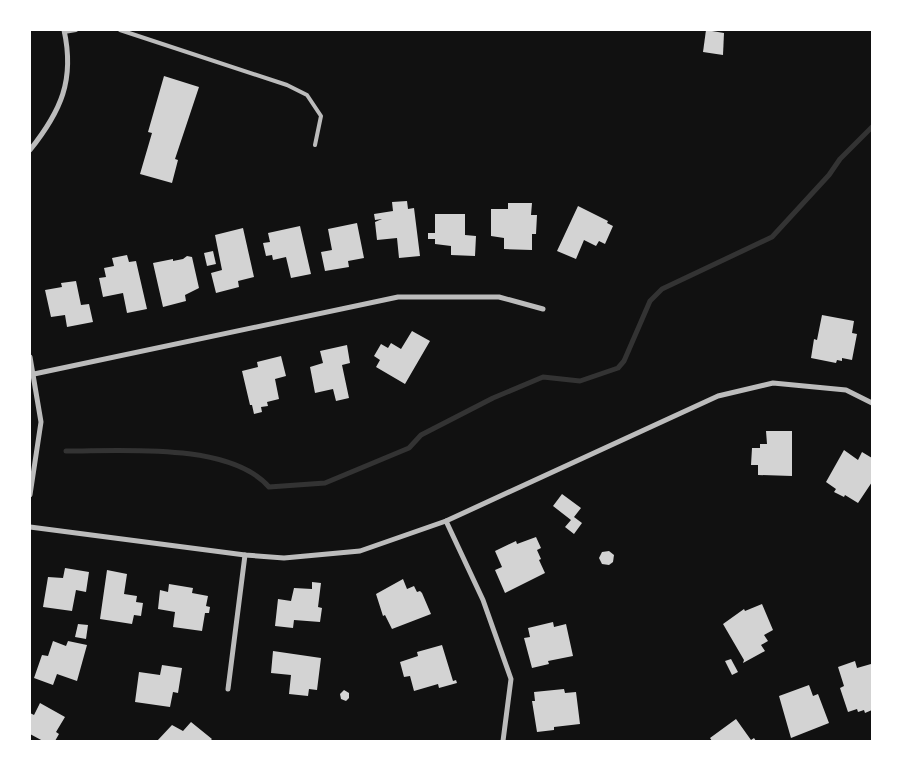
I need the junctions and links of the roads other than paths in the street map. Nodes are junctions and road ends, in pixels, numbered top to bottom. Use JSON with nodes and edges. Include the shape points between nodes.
{"nodes":[{"id":1,"x":76,"y":30,"type":"edge"},
{"id":2,"x":120,"y":30,"type":"edge"},
{"id":3,"x":64,"y":31,"type":"edge"},
{"id":4,"x":316,"y":145,"type":"dead end"},
{"id":5,"x":30,"y":150,"type":"edge"},
{"id":6,"x":543,"y":309,"type":"dead end"},
{"id":7,"x":30,"y":357,"type":"edge"},
{"id":8,"x":34,"y":374,"type":"junction"},
{"id":9,"x":872,"y":403,"type":"edge"},
{"id":10,"x":30,"y":495,"type":"edge"},
{"id":11,"x":446,"y":521,"type":"junction"},
{"id":12,"x":30,"y":527,"type":"edge"},
{"id":13,"x":245,"y":555,"type":"junction"},
{"id":14,"x":228,"y":689,"type":"dead end"},
{"id":15,"x":503,"y":741,"type":"edge"}],
"edges":[{"from":1,"to":3,"type":"lane"},
{"from":2,"to":4,"type":"lane","via":[[288,85],[307,95],[321,116]]},
{"from":3,"to":5,"type":"street","via":[[69,72],[61,102],[47,129]]},
{"from":6,"to":8,"type":"street","via":[[499,297],[398,296]]},
{"from":7,"to":8,"type":"street"},
{"from":8,"to":10,"type":"street","via":[[41,422]]},
{"from":9,"to":11,"type":"street","via":[[846,390],[773,384],[718,396]]},
{"from":11,"to":13,"type":"street","via":[[360,551],[284,558]]},
{"from":11,"to":15,"type":"street","via":[[483,600],[511,680]]},
{"from":12,"to":13,"type":"street"},
{"from":13,"to":14,"type":"street"}]}
